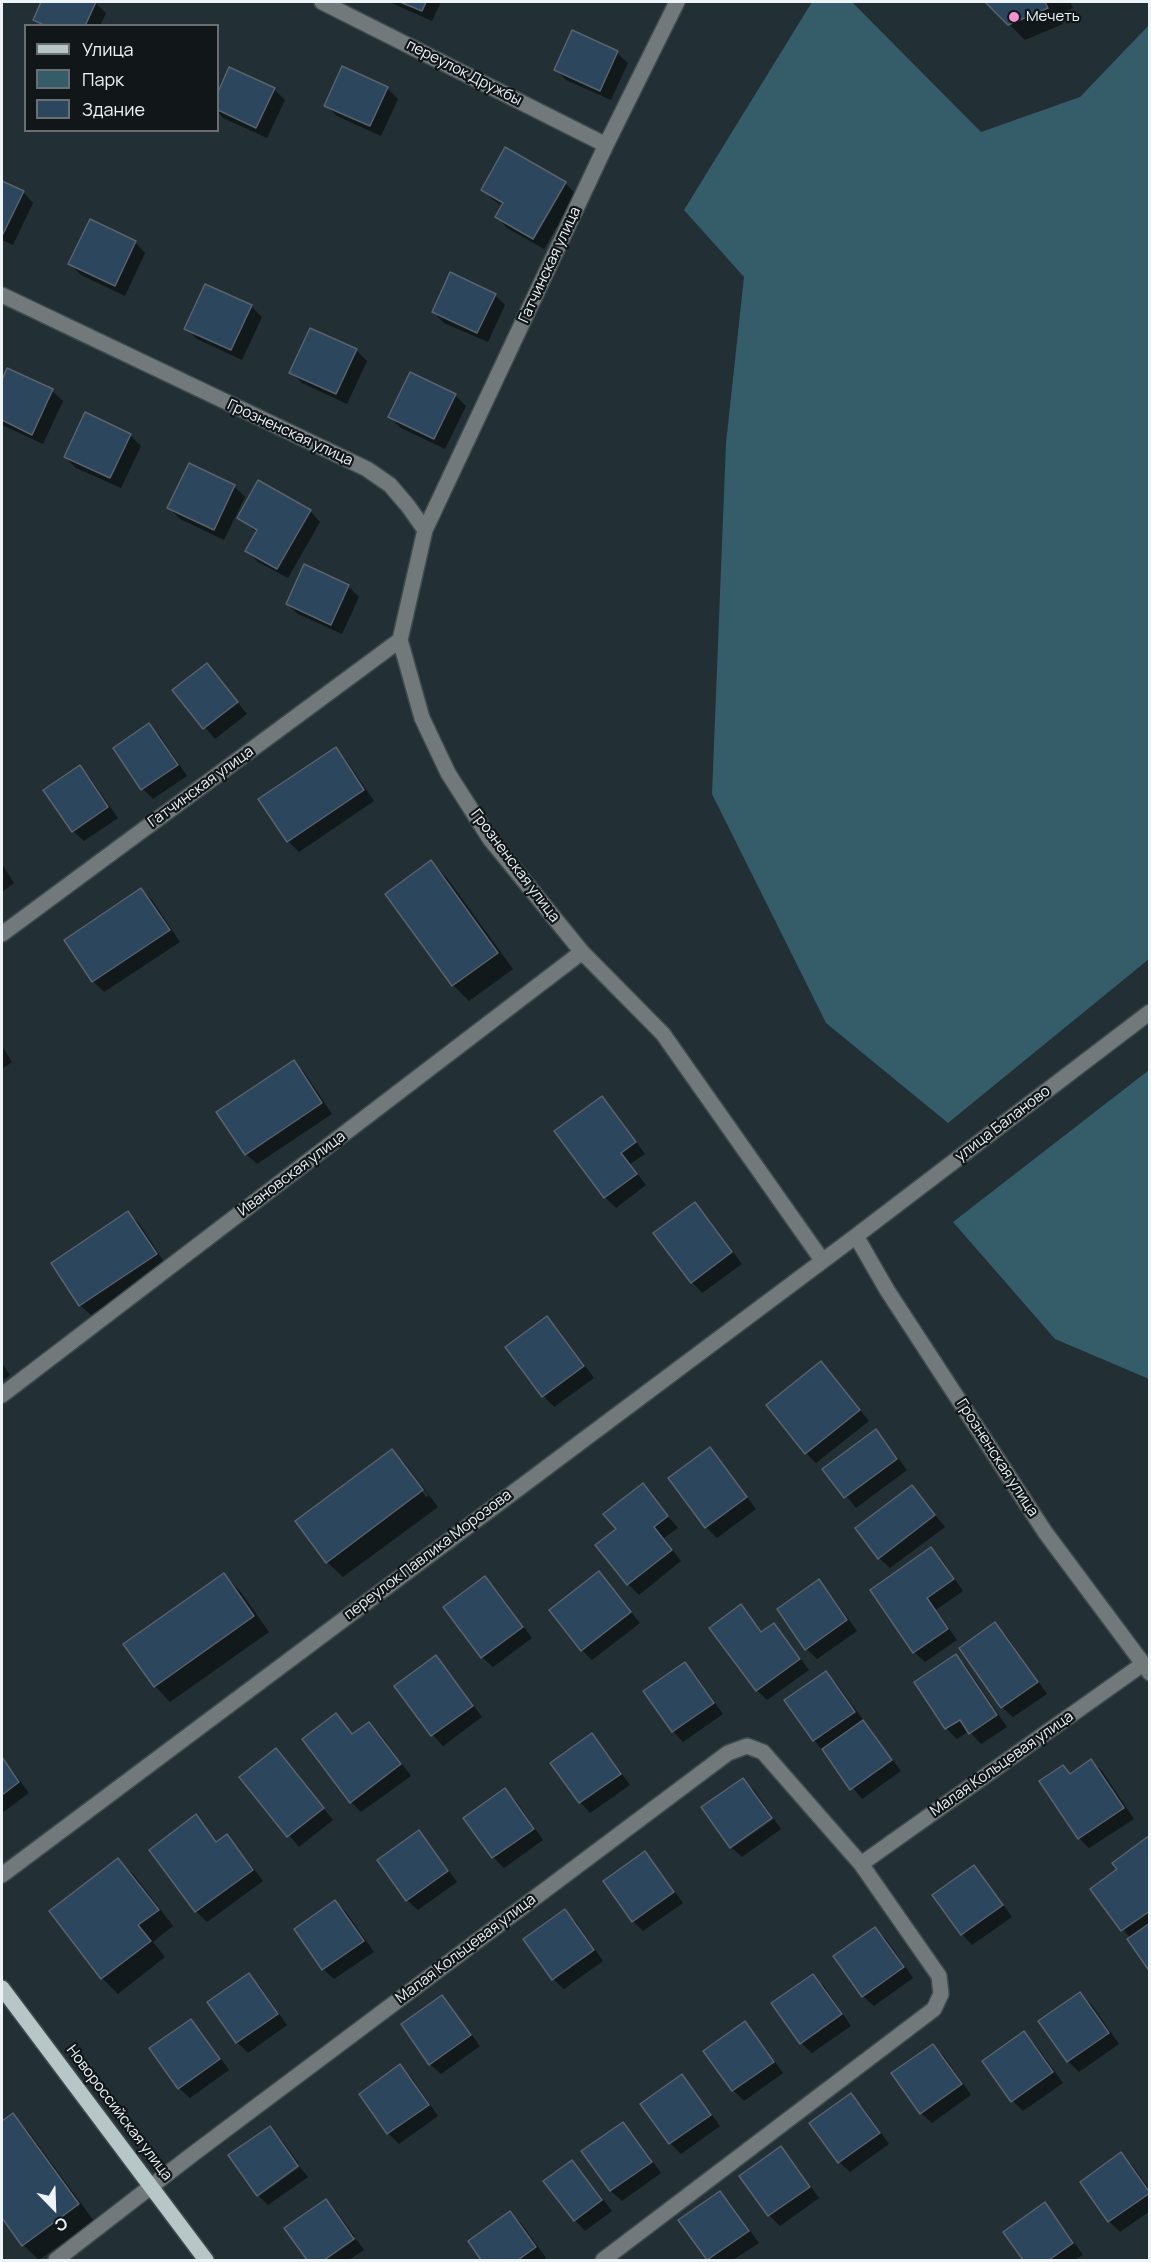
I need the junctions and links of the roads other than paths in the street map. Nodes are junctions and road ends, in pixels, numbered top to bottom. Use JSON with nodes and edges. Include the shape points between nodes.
{"nodes":[{"id":1,"x":322,"y":2,"type":"edge"},
{"id":2,"x":676,"y":2,"type":"edge"},
{"id":3,"x":606,"y":145,"type":"junction"},
{"id":4,"x":2,"y":295,"type":"edge"},
{"id":5,"x":425,"y":530,"type":"junction"},
{"id":6,"x":400,"y":640,"type":"junction"},
{"id":7,"x":2,"y":934,"type":"edge"},
{"id":8,"x":582,"y":952,"type":"junction"},
{"id":9,"x":1149,"y":1012,"type":"edge"},
{"id":10,"x":856,"y":1236,"type":"junction"},
{"id":11,"x":822,"y":1260,"type":"junction"},
{"id":12,"x":2,"y":1395,"type":"edge"},
{"id":13,"x":1146,"y":1668,"type":"edge"},
{"id":14,"x":861,"y":1864,"type":"junction"},
{"id":15,"x":2,"y":1875,"type":"edge"},
{"id":16,"x":2,"y":1988,"type":"edge"},
{"id":17,"x":152,"y":2187,"type":"junction"},
{"id":18,"x":56,"y":2260,"type":"edge"},
{"id":19,"x":206,"y":2260,"type":"edge"},
{"id":20,"x":603,"y":2260,"type":"edge"}],
"edges":[{"from":1,"to":3,"type":"street","name":"переулок Дружбы"},
{"from":2,"to":3,"type":"street","name":"Гатчинская улица"},
{"from":3,"to":5,"type":"street","name":"Гатчинская улица"},
{"from":4,"to":5,"type":"street","name":"Грозненская улица","via":[[367,469],[390,485]]},
{"from":5,"to":6,"type":"street","name":"Грозненская улица"},
{"from":6,"to":7,"type":"street","name":"Гатчинская улица"},
{"from":6,"to":8,"type":"street","name":"Грозненская улица","via":[[422,718],[448,772],[490,839]]},
{"from":8,"to":11,"type":"street","name":"Грозненская улица","via":[[663,1034]]},
{"from":8,"to":12,"type":"street","name":"Ивановская улица"},
{"from":9,"to":10,"type":"street","name":"улица Баланово"},
{"from":10,"to":11,"type":"street","name":"переулок Павлика Морозова"},
{"from":10,"to":13,"type":"street","name":"Грозненская улица","via":[[1045,1532]]},
{"from":11,"to":15,"type":"street","name":"переулок Павлика Морозова"},
{"from":13,"to":14,"type":"street","name":"Малая Кольцевая улица"},
{"from":14,"to":17,"type":"street","name":"Малая Кольцевая улица","via":[[764,1752],[747,1746],[728,1753]]},
{"from":14,"to":20,"type":"street","name":"Малая Кольцевая улица","via":[[939,1976],[941,1994],[934,2008]]},
{"from":16,"to":17,"type":"main road","name":"Новороссийская улица"},
{"from":17,"to":18,"type":"street","name":"Малая Кольцевая улица"},
{"from":17,"to":19,"type":"main road","name":"Новороссийская улица"}]}
